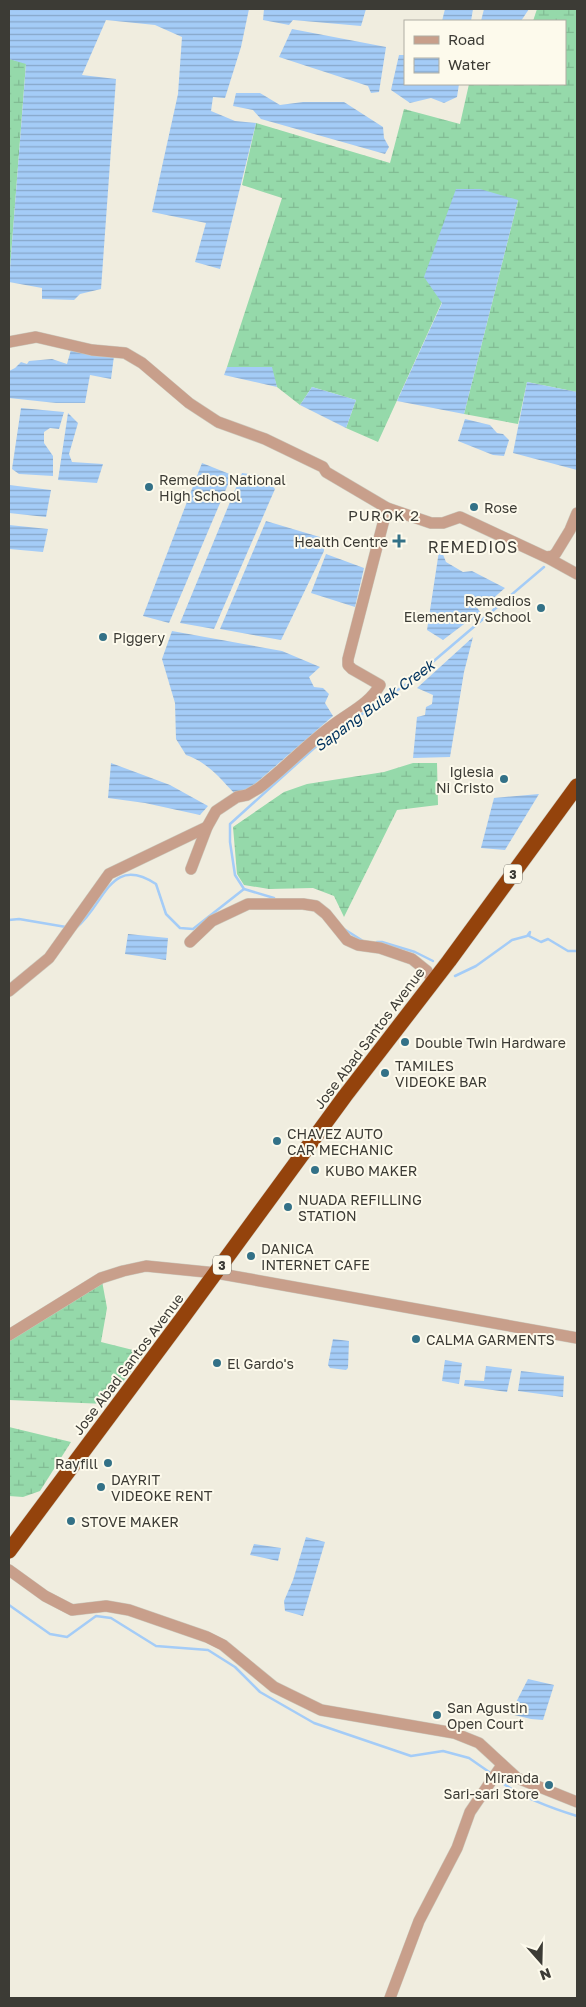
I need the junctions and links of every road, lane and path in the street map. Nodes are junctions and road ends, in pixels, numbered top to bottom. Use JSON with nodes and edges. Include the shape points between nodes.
{"nodes":[{"id":1,"x":9,"y":342,"type":"edge"},
{"id":2,"x":387,"y":508,"type":"junction"},
{"id":3,"x":577,"y":513,"type":"edge"},
{"id":4,"x":547,"y":557,"type":"junction"},
{"id":5,"x":577,"y":574,"type":"edge"},
{"id":6,"x":577,"y":786,"type":"edge"},
{"id":7,"x":207,"y":827,"type":"junction"},
{"id":8,"x":190,"y":869,"type":"dead end"},
{"id":9,"x":190,"y":942,"type":"dead end"},
{"id":10,"x":433,"y":981,"type":"junction"},
{"id":11,"x":9,"y":991,"type":"edge"},
{"id":12,"x":216,"y":1272,"type":"junction"},
{"id":13,"x":9,"y":1335,"type":"edge"},
{"id":14,"x":577,"y":1338,"type":"edge"},
{"id":15,"x":9,"y":1551,"type":"edge"},
{"id":16,"x":9,"y":1570,"type":"edge"},
{"id":17,"x":500,"y":1768,"type":"junction"},
{"id":18,"x":577,"y":1802,"type":"edge"},
{"id":19,"x":390,"y":1998,"type":"edge"}],
"edges":[{"from":1,"to":2,"type":"street","via":[[36,337],[92,350],[125,353],[218,422],[265,439],[323,467],[326,472]]},
{"from":2,"to":4,"type":"street","via":[[436,524],[460,517]]},
{"from":2,"to":7,"type":"street","via":[[348,659],[352,670],[380,685],[374,695],[334,724],[259,788],[216,811]]},
{"from":3,"to":4,"type":"street","via":[[556,553]]},
{"from":4,"to":5,"type":"street"},
{"from":6,"to":10,"type":"highway","name":"Jose Abad Santos Avenue","number":"3"},
{"from":7,"to":8,"type":"street"},
{"from":7,"to":11,"type":"street","via":[[109,874],[49,958]]},
{"from":9,"to":10,"type":"street","via":[[212,921],[248,904],[316,906],[347,940],[358,946],[380,948],[412,959],[427,970]]},
{"from":10,"to":12,"type":"highway","name":"Jose Abad Santos Avenue","number":"3"},
{"from":12,"to":13,"type":"street","via":[[146,1266],[123,1271],[101,1278]]},
{"from":12,"to":14,"type":"street"},
{"from":12,"to":15,"type":"highway","name":"Jose Abad Santos Avenue","number":"3"},
{"from":16,"to":17,"type":"street","via":[[45,1596],[72,1610],[106,1606],[129,1610],[207,1637],[224,1645],[274,1686],[321,1710],[454,1733],[479,1743]]},
{"from":17,"to":18,"type":"street"},
{"from":17,"to":19,"type":"street","via":[[470,1812],[457,1848],[419,1921]]}]}
